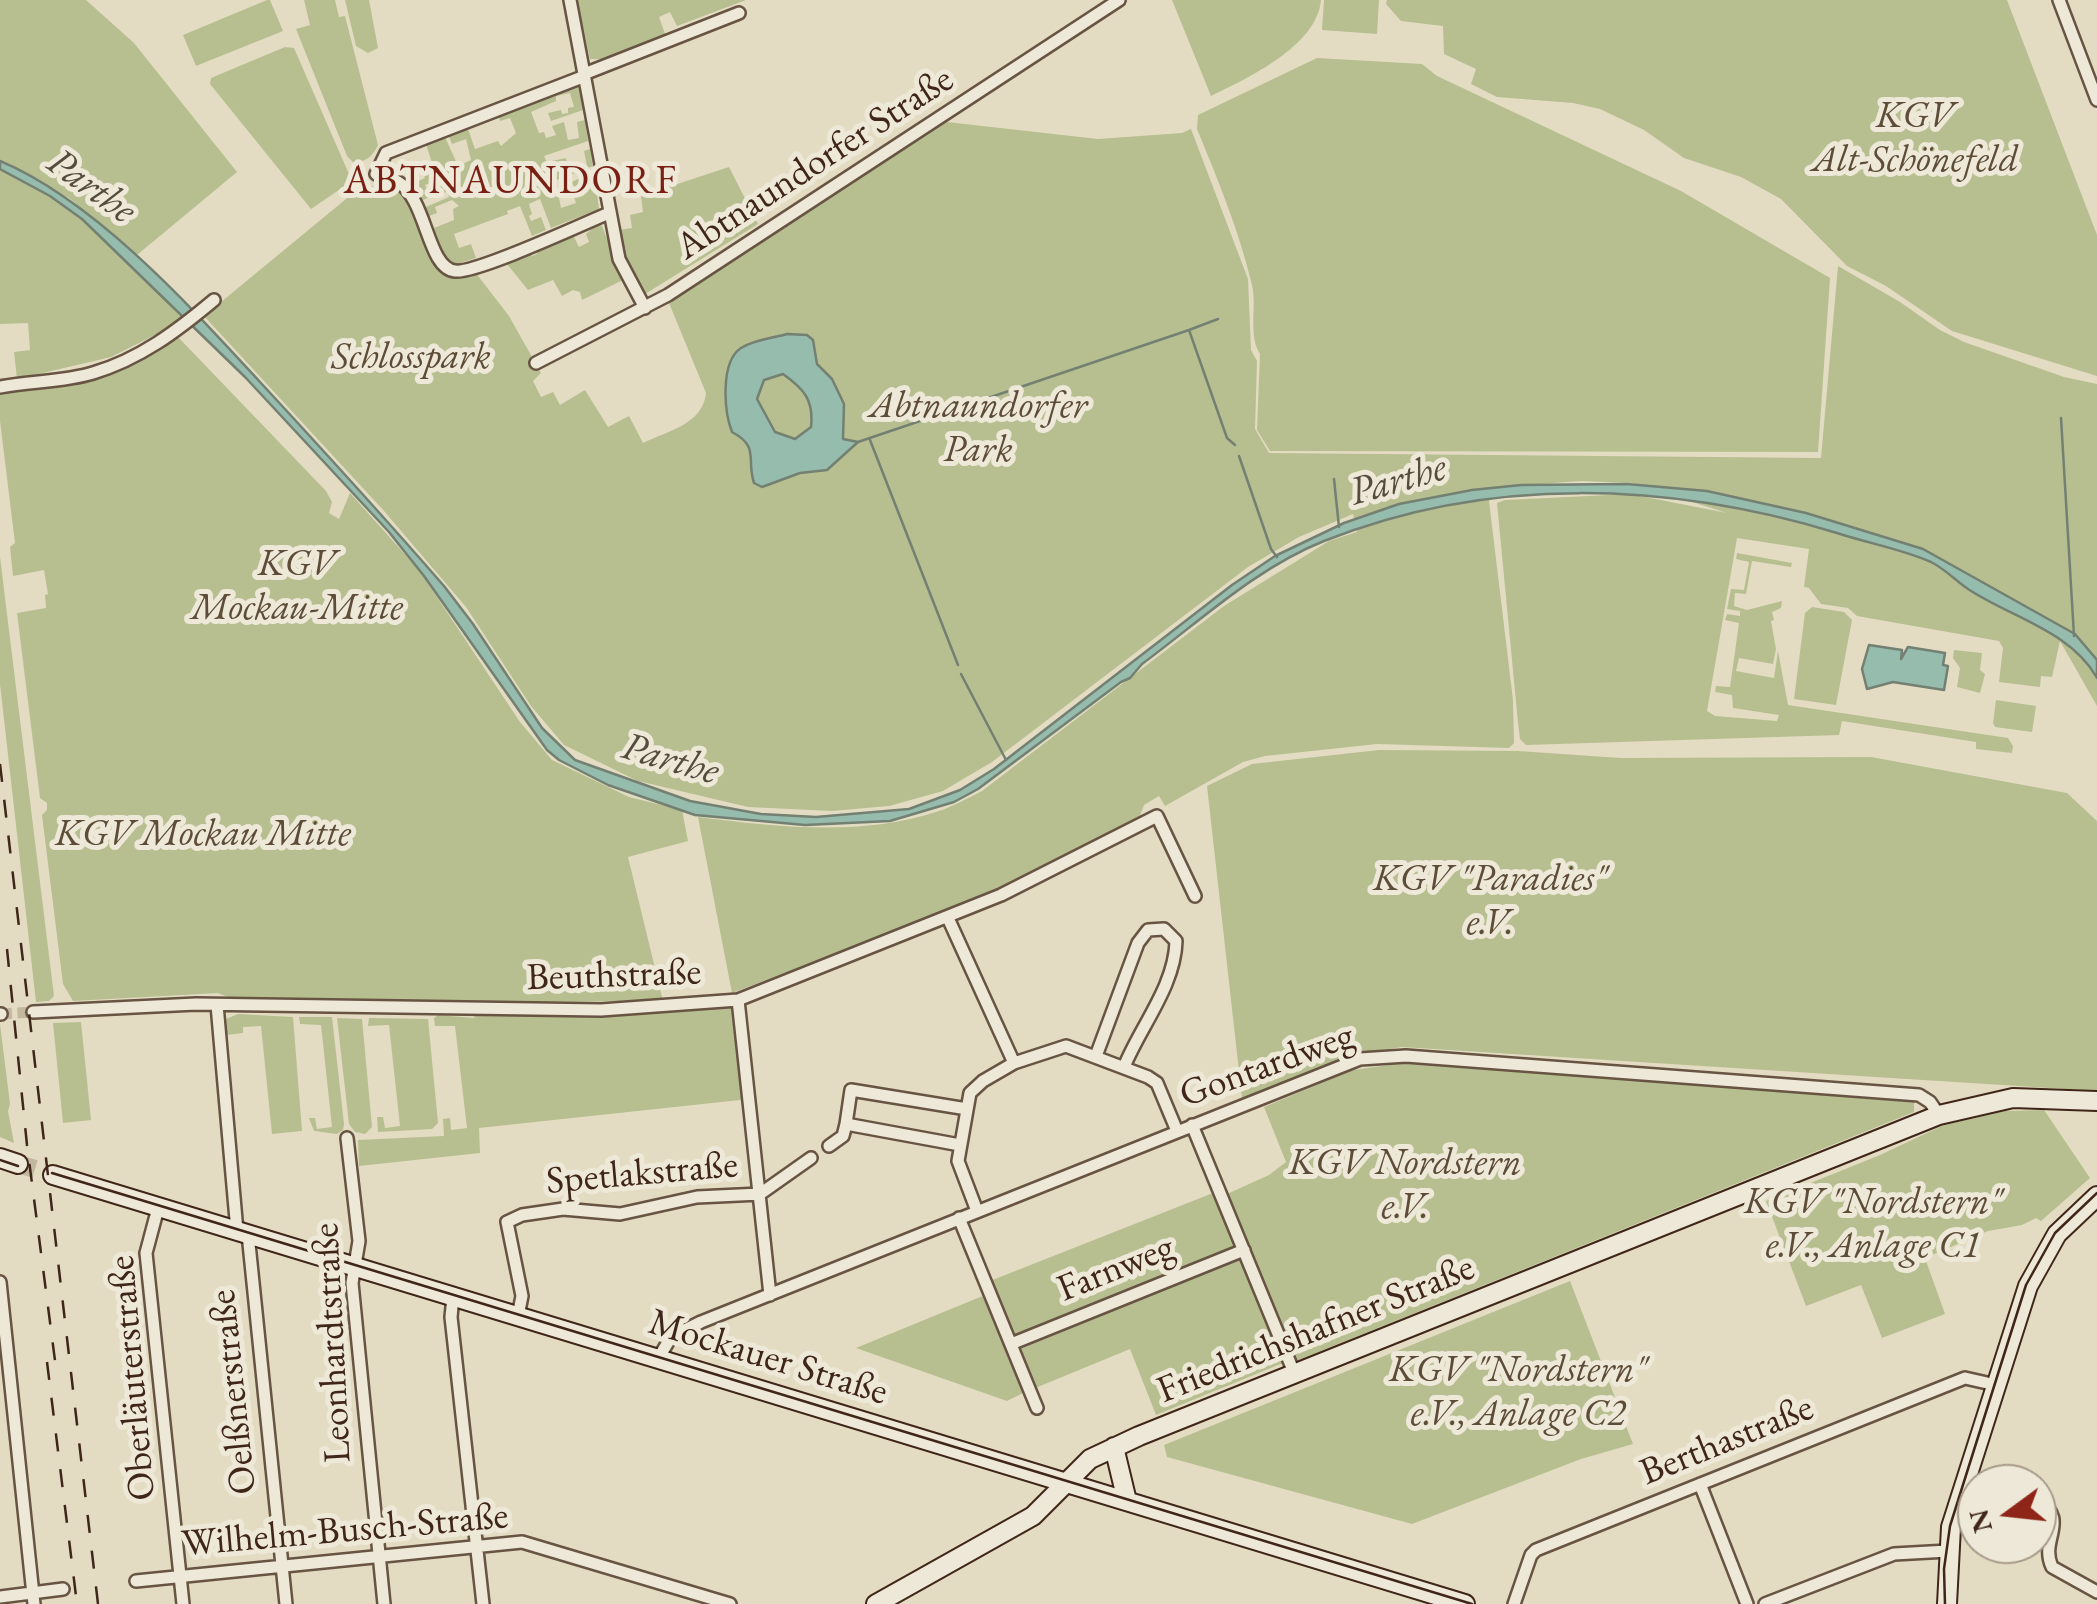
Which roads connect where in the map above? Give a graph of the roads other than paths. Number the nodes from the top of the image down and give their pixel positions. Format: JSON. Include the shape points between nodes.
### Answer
{"nodes":[{"id":1,"x":570,"y":0,"type":"edge"},
{"id":2,"x":1119,"y":0,"type":"edge"},
{"id":3,"x":2060,"y":0,"type":"edge"},
{"id":4,"x":738,"y":13,"type":"dead end"},
{"id":5,"x":584,"y":75,"type":"junction"},
{"id":6,"x":2097,"y":100,"type":"edge"},
{"id":7,"x":609,"y":213,"type":"junction"},
{"id":8,"x":214,"y":300,"type":"dead end"},
{"id":9,"x":645,"y":308,"type":"junction"},
{"id":10,"x":536,"y":363,"type":"dead end"},
{"id":11,"x":0,"y":387,"type":"edge"},
{"id":12,"x":1188,"y":890,"type":"dead end"},
{"id":13,"x":948,"y":918,"type":"junction"},
{"id":14,"x":738,"y":1000,"type":"junction"},
{"id":15,"x":217,"y":1005,"type":"junction"},
{"id":16,"x":33,"y":1012,"type":"tunnel mouth"},
{"id":17,"x":1096,"y":1056,"type":"junction"},
{"id":18,"x":1014,"y":1064,"type":"junction"},
{"id":19,"x":1124,"y":1067,"type":"junction"},
{"id":20,"x":2097,"y":1101,"type":"edge"},
{"id":21,"x":967,"y":1109,"type":"junction"},
{"id":22,"x":1939,"y":1115,"type":"junction"},
{"id":23,"x":846,"y":1124,"type":"junction"},
{"id":24,"x":1192,"y":1124,"type":"junction"},
{"id":25,"x":1177,"y":1131,"type":"junction"},
{"id":26,"x":347,"y":1138,"type":"dead end"},
{"id":27,"x":960,"y":1145,"type":"junction"},
{"id":28,"x":828,"y":1146,"type":"dead end"},
{"id":29,"x":811,"y":1158,"type":"dead end"},
{"id":30,"x":30,"y":1168,"type":"tunnel mouth"},
{"id":31,"x":760,"y":1194,"type":"junction"},
{"id":32,"x":2097,"y":1196,"type":"edge"},
{"id":33,"x":158,"y":1208,"type":"junction"},
{"id":34,"x":976,"y":1211,"type":"junction"},
{"id":35,"x":959,"y":1218,"type":"junction"},
{"id":36,"x":242,"y":1232,"type":"junction"},
{"id":37,"x":1244,"y":1250,"type":"junction"},
{"id":38,"x":354,"y":1266,"type":"junction"},
{"id":39,"x":0,"y":1282,"type":"edge"},
{"id":40,"x":770,"y":1294,"type":"junction"},
{"id":41,"x":454,"y":1297,"type":"junction"},
{"id":42,"x":518,"y":1316,"type":"junction"},
{"id":43,"x":1011,"y":1344,"type":"junction"},
{"id":44,"x":658,"y":1359,"type":"junction"},
{"id":45,"x":1295,"y":1375,"type":"junction"},
{"id":46,"x":1996,"y":1386,"type":"junction"},
{"id":47,"x":1037,"y":1408,"type":"dead end"},
{"id":48,"x":1114,"y":1447,"type":"junction"},
{"id":49,"x":1971,"y":1464,"type":"edge"},
{"id":50,"x":1066,"y":1482,"type":"junction"},
{"id":51,"x":1700,"y":1484,"type":"junction"},
{"id":52,"x":1127,"y":1501,"type":"junction"},
{"id":53,"x":1957,"y":1514,"type":"edge"},
{"id":54,"x":477,"y":1546,"type":"junction"},
{"id":55,"x":1948,"y":1551,"type":"junction"},
{"id":56,"x":379,"y":1556,"type":"junction"},
{"id":57,"x":2051,"y":1564,"type":"edge"},
{"id":58,"x":281,"y":1566,"type":"junction"},
{"id":59,"x":180,"y":1576,"type":"junction"},
{"id":60,"x":136,"y":1581,"type":"dead end"},
{"id":61,"x":63,"y":1589,"type":"dead end"},
{"id":62,"x":2097,"y":1592,"type":"edge"},
{"id":63,"x":0,"y":1596,"type":"edge"},
{"id":64,"x":33,"y":1598,"type":"edge"},
{"id":65,"x":183,"y":1604,"type":"edge"},
{"id":66,"x":286,"y":1604,"type":"edge"},
{"id":67,"x":384,"y":1604,"type":"edge"},
{"id":68,"x":483,"y":1604,"type":"edge"},
{"id":69,"x":730,"y":1604,"type":"edge"},
{"id":70,"x":876,"y":1604,"type":"edge"},
{"id":71,"x":1465,"y":1604,"type":"edge"},
{"id":72,"x":1514,"y":1604,"type":"edge"},
{"id":73,"x":1747,"y":1604,"type":"edge"},
{"id":74,"x":1766,"y":1604,"type":"edge"},
{"id":75,"x":1947,"y":1604,"type":"edge"}],
"edges":[{"from":1,"to":5,"type":"street"},
{"from":2,"to":9,"type":"street","name":"Abtnaundorfer Straße"},
{"from":3,"to":6,"type":"street"},
{"from":4,"to":5,"type":"street"},
{"from":5,"to":7,"type":"street"},
{"from":5,"to":7,"type":"street","via":[[386,153],[376,174],[398,182],[417,202],[438,261],[450,270],[484,264]]},
{"from":7,"to":9,"type":"street","via":[[619,258]]},
{"from":8,"to":11,"type":"street","via":[[145,351],[90,374]]},
{"from":9,"to":10,"type":"street","name":"Abtnaundorfer Straße"},
{"from":12,"to":13,"type":"street","name":"Beuthstraße","via":[[1157,816]]},
{"from":13,"to":14,"type":"street","name":"Beuthstraße"},
{"from":13,"to":18,"type":"street"},
{"from":14,"to":15,"type":"street","name":"Beuthstraße","via":[[602,1010]]},
{"from":14,"to":31,"type":"street"},
{"from":15,"to":16,"type":"street","name":"Beuthstraße"},
{"from":15,"to":36,"type":"street","name":"Oelßnerstraße"},
{"from":17,"to":18,"type":"street","via":[[1066,1046]]},
{"from":17,"to":19,"type":"street"},
{"from":17,"to":19,"type":"street","via":[[1138,942],[1148,930],[1164,930],[1176,941],[1174,956]]},
{"from":18,"to":21,"type":"street","via":[[970,1093]]},
{"from":19,"to":25,"type":"street","via":[[1157,1083]]},
{"from":20,"to":22,"type":"main road","name":"Friedrichshafner Straße","via":[[2013,1098]]},
{"from":21,"to":23,"type":"street","via":[[851,1090]]},
{"from":21,"to":27,"type":"street"},
{"from":22,"to":24,"type":"street","name":"Gontardweg","via":[[1919,1095],[1406,1056],[1360,1059]]},
{"from":22,"to":45,"type":"main road","name":"Friedrichshafner Straße"},
{"from":23,"to":27,"type":"street"},
{"from":23,"to":28,"type":"street","via":[[844,1136]]},
{"from":24,"to":25,"type":"street","name":"Gontardweg"},
{"from":24,"to":37,"type":"street"},
{"from":25,"to":34,"type":"street","name":"Gontardweg"},
{"from":26,"to":38,"type":"street","name":"Leonhardtstraße","via":[[359,1241]]},
{"from":27,"to":34,"type":"street","via":[[958,1161]]},
{"from":29,"to":31,"type":"street"},
{"from":30,"to":33,"type":"main road","name":"Mockauer Straße"},
{"from":31,"to":40,"type":"street"},
{"from":31,"to":42,"type":"street","name":"Spetlakstraße","via":[[697,1197],[620,1214],[562,1209],[507,1222],[522,1296]]},
{"from":32,"to":46,"type":"main road","via":[[2057,1234],[2037,1266]]},
{"from":33,"to":36,"type":"main road","name":"Mockauer Straße"},
{"from":33,"to":59,"type":"street","name":"Oberläuterstraße","via":[[146,1253]]},
{"from":34,"to":35,"type":"street","name":"Gontardweg"},
{"from":35,"to":40,"type":"street","name":"Gontardweg"},
{"from":35,"to":43,"type":"street"},
{"from":36,"to":38,"type":"main road","name":"Mockauer Straße"},
{"from":36,"to":58,"type":"street","name":"Oelßnerstraße"},
{"from":37,"to":43,"type":"street","name":"Farnweg"},
{"from":37,"to":45,"type":"street"},
{"from":38,"to":41,"type":"main road","name":"Mockauer Straße"},
{"from":38,"to":56,"type":"street","name":"Leonhardtstraße"},
{"from":39,"to":64,"type":"street"},
{"from":40,"to":44,"type":"street","name":"Gontardweg","via":[[678,1332]]},
{"from":41,"to":42,"type":"main road","name":"Mockauer Straße"},
{"from":41,"to":54,"type":"street"},
{"from":42,"to":44,"type":"main road","name":"Mockauer Straße"},
{"from":43,"to":47,"type":"street"},
{"from":44,"to":50,"type":"main road","name":"Mockauer Straße"},
{"from":45,"to":48,"type":"main road","name":"Friedrichshafner Straße"},
{"from":46,"to":49,"type":"main road"},
{"from":46,"to":51,"type":"street","name":"Berthastraße","via":[[1965,1378]]},
{"from":48,"to":50,"type":"main road","name":"Friedrichshafner Straße"},
{"from":48,"to":52,"type":"main road"},
{"from":50,"to":52,"type":"main road","name":"Mockauer Straße"},
{"from":50,"to":70,"type":"main road","name":"Friedrichshafner Straße","via":[[1033,1516]]},
{"from":51,"to":72,"type":"street","name":"Berthastraße","via":[[1536,1550]]},
{"from":51,"to":73,"type":"street"},
{"from":52,"to":71,"type":"main road","name":"Mockauer Straße"},
{"from":53,"to":55,"type":"main road"},
{"from":54,"to":56,"type":"street","name":"Wilhelm-Busch-Straße"},
{"from":54,"to":68,"type":"street"},
{"from":54,"to":69,"type":"street","name":"Wilhelm-Busch-Straße","via":[[522,1542]]},
{"from":55,"to":74,"type":"street","via":[[1894,1554]]},
{"from":55,"to":75,"type":"main road"},
{"from":56,"to":58,"type":"street","name":"Wilhelm-Busch-Straße"},
{"from":56,"to":67,"type":"street","name":"Leonhardtstraße"},
{"from":57,"to":62,"type":"street"},
{"from":58,"to":59,"type":"street","name":"Wilhelm-Busch-Straße"},
{"from":58,"to":66,"type":"street","name":"Oelßnerstraße"},
{"from":59,"to":60,"type":"street","name":"Wilhelm-Busch-Straße"},
{"from":59,"to":65,"type":"street","name":"Oberläuterstraße"},
{"from":61,"to":64,"type":"street"},
{"from":63,"to":64,"type":"street"}]}
